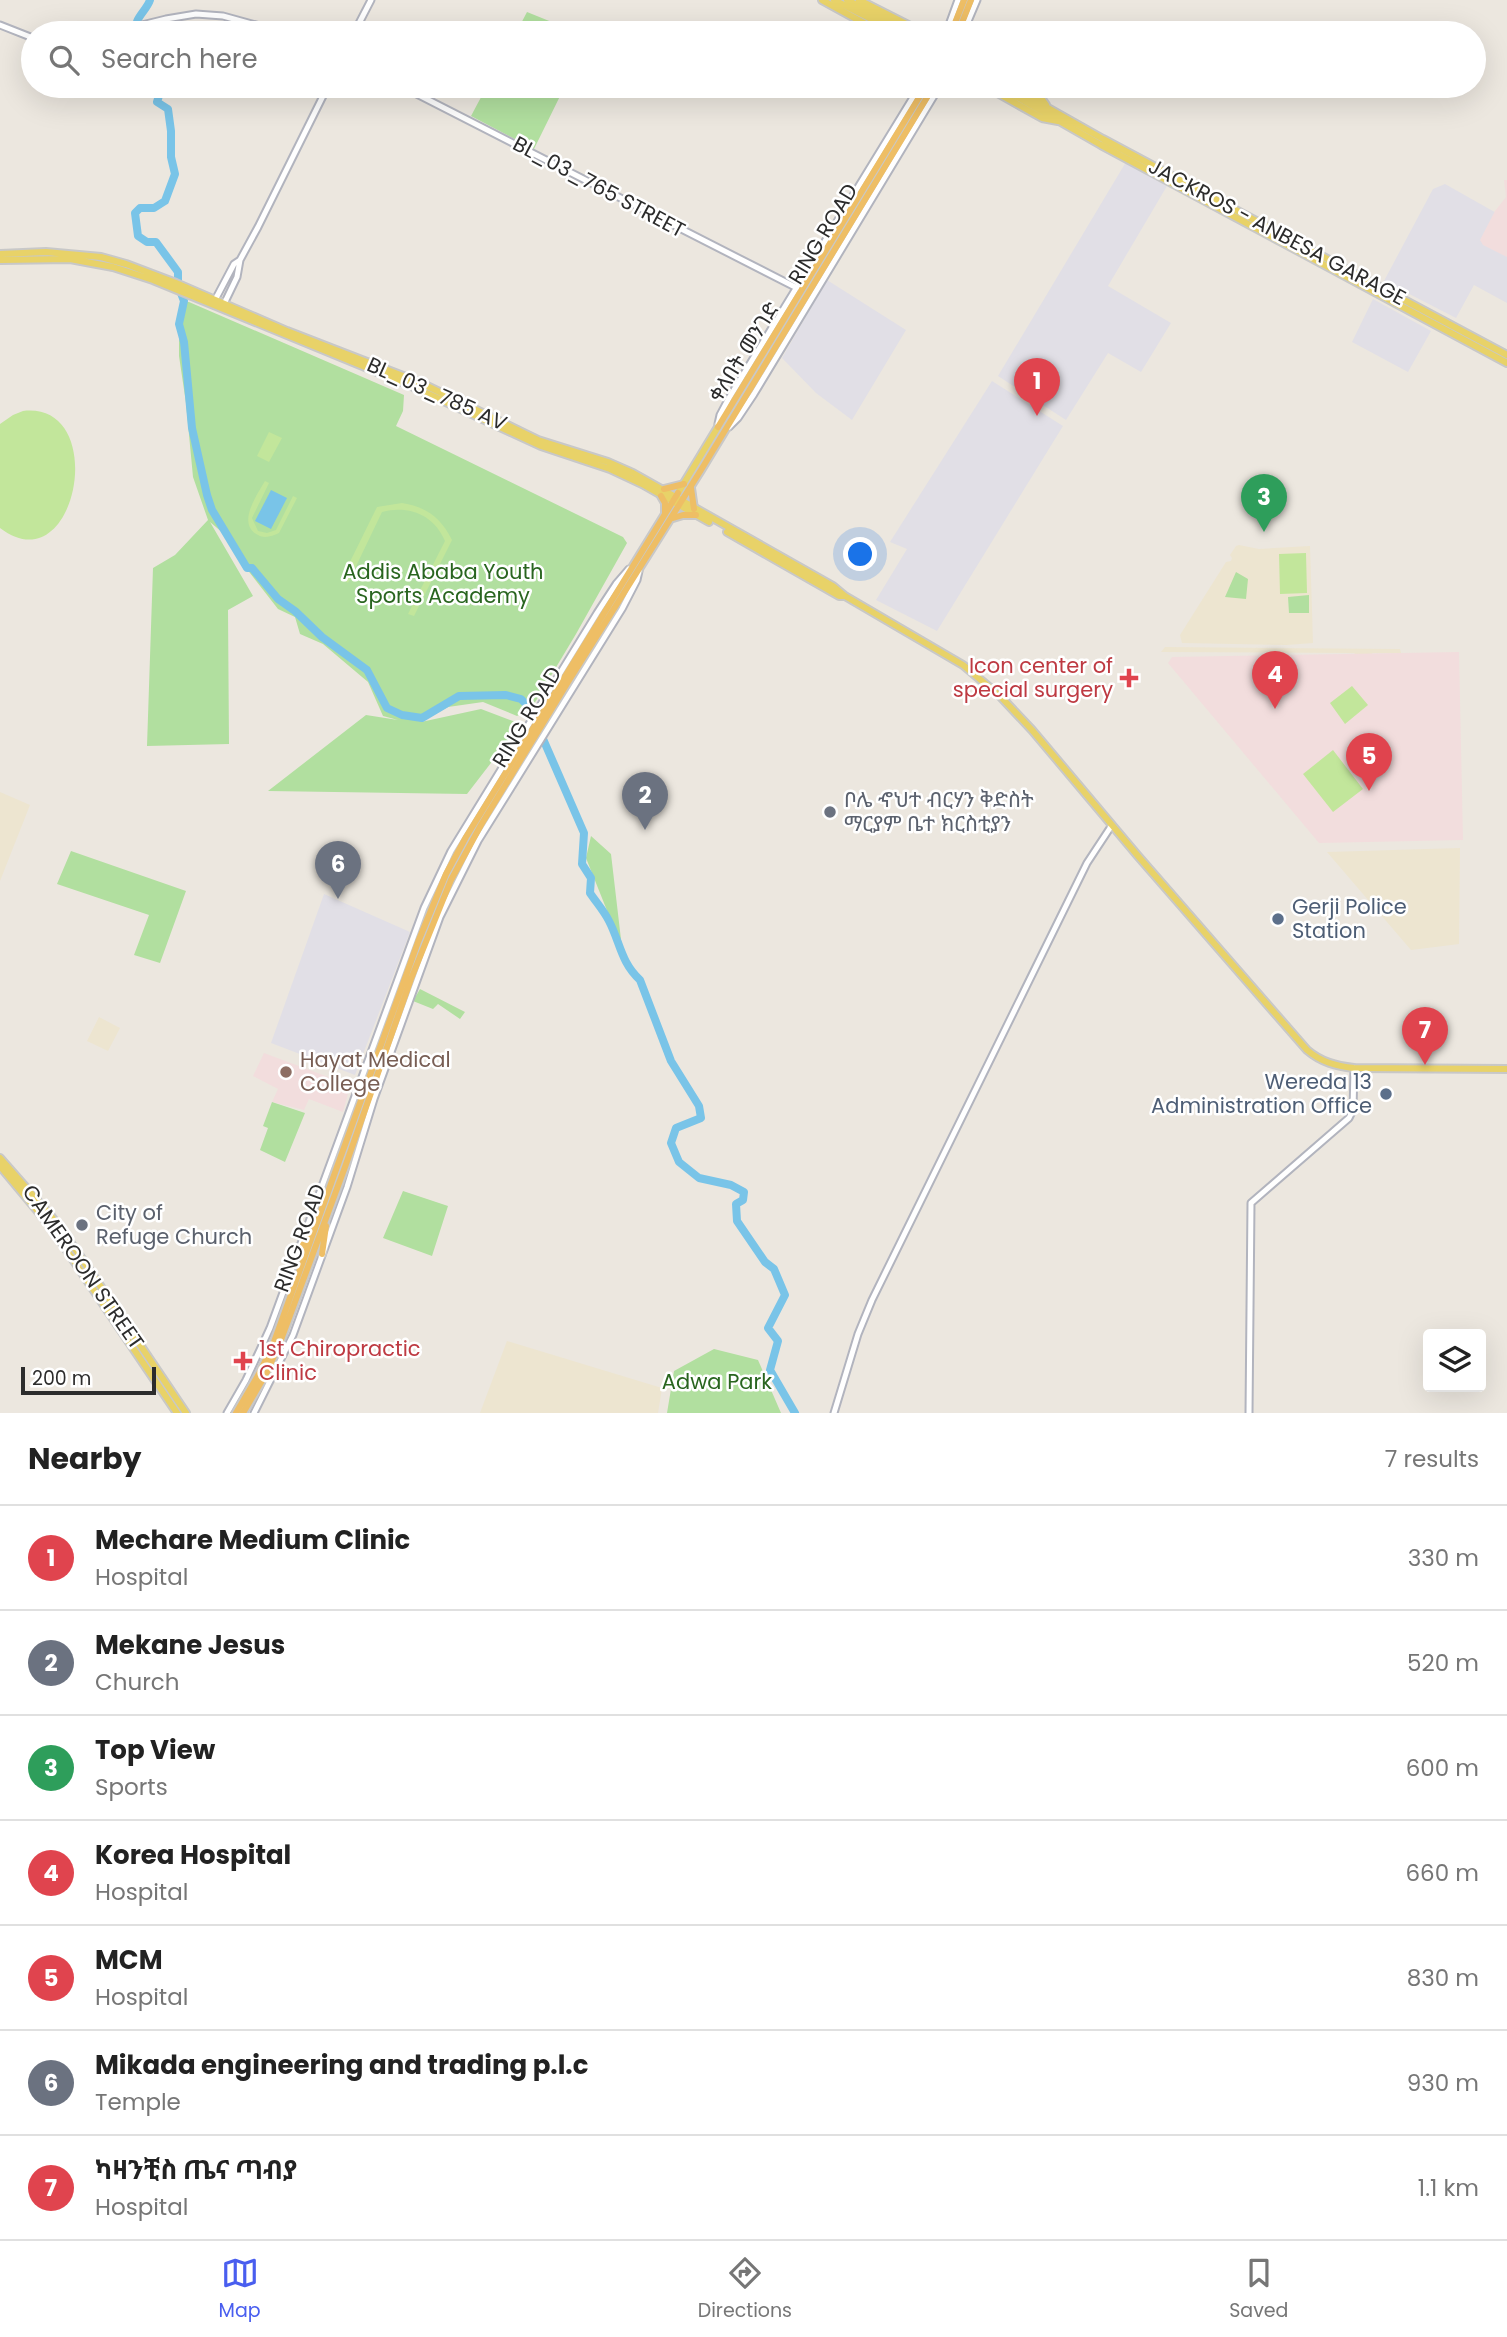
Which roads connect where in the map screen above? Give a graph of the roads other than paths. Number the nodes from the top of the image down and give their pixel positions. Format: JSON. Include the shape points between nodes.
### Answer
{"nodes":[{"id":1,"x":371,"y":0,"type":"edge"},
{"id":2,"x":822,"y":0,"type":"edge"},
{"id":3,"x":834,"y":0,"type":"edge"},
{"id":4,"x":847,"y":0,"type":"edge"},
{"id":5,"x":859,"y":0,"type":"edge"},
{"id":6,"x":958,"y":0,"type":"edge"},
{"id":7,"x":964,"y":0,"type":"edge"},
{"id":8,"x":971,"y":0,"type":"edge"},
{"id":9,"x":977,"y":0,"type":"edge"},
{"id":10,"x":159,"y":21,"type":"edge"},
{"id":11,"x":240,"y":21,"type":"edge"},
{"id":12,"x":360,"y":21,"type":"edge"},
{"id":13,"x":861,"y":21,"type":"edge"},
{"id":14,"x":876,"y":21,"type":"edge"},
{"id":15,"x":888,"y":21,"type":"edge"},
{"id":16,"x":900,"y":21,"type":"edge"},
{"id":17,"x":950,"y":21,"type":"edge"},
{"id":18,"x":952,"y":21,"type":"edge"},
{"id":19,"x":963,"y":21,"type":"edge"},
{"id":20,"x":968,"y":21,"type":"edge"},
{"id":21,"x":0,"y":24,"type":"edge"},
{"id":22,"x":21,"y":33,"type":"edge"},
{"id":23,"x":322,"y":98,"type":"edge"},
{"id":24,"x":425,"y":98,"type":"edge"},
{"id":25,"x":913,"y":98,"type":"edge"},
{"id":26,"x":919,"y":98,"type":"edge"},
{"id":27,"x":927,"y":98,"type":"edge"},
{"id":28,"x":933,"y":98,"type":"edge"},
{"id":29,"x":1006,"y":98,"type":"edge"},
{"id":30,"x":1022,"y":98,"type":"edge"},
{"id":31,"x":1031,"y":98,"type":"edge"},
{"id":32,"x":1041,"y":98,"type":"edge"},
{"id":33,"x":1048,"y":111,"type":"junction"},
{"id":34,"x":1060,"y":121,"type":"junction"},
{"id":35,"x":1207,"y":198,"type":"junction"},
{"id":36,"x":0,"y":257,"type":"edge"},
{"id":37,"x":240,"y":260,"type":"junction"},
{"id":38,"x":797,"y":288,"type":"junction"},
{"id":39,"x":195,"y":295,"type":"junction"},
{"id":40,"x":215,"y":300,"type":"junction"},
{"id":41,"x":224,"y":304,"type":"junction"},
{"id":42,"x":1507,"y":355,"type":"edge"},
{"id":43,"x":1507,"y":362,"type":"edge"},
{"id":44,"x":718,"y":427,"type":"junction"},
{"id":45,"x":726,"y":428,"type":"junction"},
{"id":46,"x":687,"y":486,"type":"junction"},
{"id":47,"x":663,"y":492,"type":"junction"},
{"id":48,"x":678,"y":500,"type":"junction"},
{"id":49,"x":695,"y":512,"type":"junction"},
{"id":50,"x":668,"y":517,"type":"junction"},
{"id":51,"x":637,"y":567,"type":"junction"},
{"id":52,"x":537,"y":723,"type":"junction"},
{"id":53,"x":540,"y":736,"type":"junction"},
{"id":54,"x":1112,"y":825,"type":"junction"},
{"id":55,"x":1354,"y":1069,"type":"junction"},
{"id":56,"x":1507,"y":1069,"type":"edge"},
{"id":57,"x":0,"y":1158,"type":"edge"},
{"id":58,"x":0,"y":1166,"type":"edge"},
{"id":59,"x":328,"y":1214,"type":"junction"},
{"id":60,"x":319,"y":1219,"type":"junction"},
{"id":61,"x":299,"y":1251,"type":"junction"},
{"id":62,"x":322,"y":1254,"type":"junction"},
{"id":63,"x":75,"y":1255,"type":"junction"},
{"id":64,"x":308,"y":1259,"type":"junction"},
{"id":65,"x":167,"y":1393,"type":"junction"},
{"id":66,"x":177,"y":1413,"type":"edge"},
{"id":67,"x":186,"y":1413,"type":"edge"},
{"id":68,"x":227,"y":1413,"type":"edge"},
{"id":69,"x":236,"y":1413,"type":"edge"},
{"id":70,"x":243,"y":1413,"type":"edge"},
{"id":71,"x":254,"y":1413,"type":"edge"},
{"id":72,"x":834,"y":1413,"type":"edge"},
{"id":73,"x":1249,"y":1413,"type":"edge"}],
"edges":[{"from":1,"to":12,"type":"street"},
{"from":2,"to":13,"type":"main road"},
{"from":3,"to":14,"type":"main road"},
{"from":4,"to":15,"type":"main road"},
{"from":5,"to":16,"type":"main road"},
{"from":6,"to":17,"type":"street"},
{"from":7,"to":18,"type":"highway"},
{"from":8,"to":19,"type":"highway"},
{"from":9,"to":20,"type":"street"},
{"from":10,"to":11,"type":"street","via":[[203,15]]},
{"from":21,"to":22,"type":"street"},
{"from":23,"to":37,"type":"street"},
{"from":24,"to":38,"type":"street","name":"BL_03_765 STREET"},
{"from":25,"to":38,"type":"street"},
{"from":26,"to":44,"type":"highway","name":"ቀለበት መንገድ"},
{"from":27,"to":45,"type":"highway","name":"RING ROAD"},
{"from":28,"to":45,"type":"street","via":[[754,394]]},
{"from":29,"to":34,"type":"main road","via":[[1042,118]]},
{"from":30,"to":33,"type":"main road"},
{"from":31,"to":33,"type":"main road"},
{"from":32,"to":33,"type":"main road"},
{"from":33,"to":34,"type":"main road"},
{"from":33,"to":35,"type":"main road","name":"JACKROS - ANBESA GARAGE"},
{"from":34,"to":35,"type":"main road"},
{"from":35,"to":42,"type":"main road","name":"JACKROS - ANBESA GARAGE"},
{"from":35,"to":43,"type":"main road"},
{"from":36,"to":39,"type":"main road","via":[[99,263]]},
{"from":37,"to":40,"type":"street"},
{"from":37,"to":41,"type":"street"},
{"from":38,"to":44,"type":"street","via":[[729,398]]},
{"from":39,"to":40,"type":"main road","name":"BL_03_785 AV"},
{"from":39,"to":47,"type":"main road","name":"BL_03_785 AV","via":[[536,444]]},
{"from":40,"to":41,"type":"main road","name":"BL_03_785 AV"},
{"from":41,"to":47,"type":"main road","name":"BL_03_785 AV","via":[[421,383],[538,440],[608,462]]},
{"from":44,"to":46,"type":"main road","name":"ቀለበት መንገድ"},
{"from":45,"to":46,"type":"highway","name":"RING ROAD"},
{"from":46,"to":47,"type":"highway"},
{"from":46,"to":48,"type":"main road","name":"ቀለበት መንገድ"},
{"from":46,"to":49,"type":"highway"},
{"from":47,"to":48,"type":"main road","name":"BL_03_785 AV"},
{"from":47,"to":50,"type":"highway"},
{"from":48,"to":49,"type":"main road","name":"BL_03_785 AV"},
{"from":48,"to":50,"type":"highway","name":"RING ROAD"},
{"from":49,"to":50,"type":"highway"},
{"from":49,"to":54,"type":"main road","name":"BL_03_785 AV","via":[[833,586],[963,665],[1032,730]]},
{"from":50,"to":51,"type":"highway","name":"RING ROAD"},
{"from":51,"to":52,"type":"highway","name":"RING ROAD"},
{"from":51,"to":52,"type":"highway","name":"RING ROAD"},
{"from":51,"to":53,"type":"street","name":"RING ROAD","via":[[637,580],[622,608]]},
{"from":52,"to":53,"type":"highway","name":"RING ROAD"},
{"from":52,"to":60,"type":"highway","name":"RING ROAD","via":[[446,874]]},
{"from":52,"to":61,"type":"street","name":"RING ROAD","via":[[451,851],[424,908]]},
{"from":53,"to":59,"type":"highway","name":"RING ROAD","via":[[445,892]]},
{"from":53,"to":62,"type":"street","name":"RING ROAD","via":[[468,858],[440,916]]},
{"from":54,"to":55,"type":"main road","name":"BL_03_785 AV","via":[[1307,1050],[1326,1062]]},
{"from":54,"to":72,"type":"street","via":[[1087,863],[872,1300]]},
{"from":55,"to":56,"type":"main road","name":"BL_03_785 AV"},
{"from":55,"to":73,"type":"street","via":[[1349,1118],[1251,1203]]},
{"from":57,"to":63,"type":"main road","name":"CAMEROON STREET","via":[[51,1216]]},
{"from":58,"to":63,"type":"main road","name":"CAMEROON STREET"},
{"from":59,"to":62,"type":"highway"},
{"from":59,"to":64,"type":"highway","name":"RING ROAD"},
{"from":60,"to":61,"type":"highway"},
{"from":60,"to":64,"type":"highway","name":"RING ROAD"},
{"from":61,"to":68,"type":"street","name":"RING ROAD","via":[[263,1346]]},
{"from":62,"to":71,"type":"street","name":"RING ROAD","via":[[287,1350]]},
{"from":63,"to":65,"type":"main road","name":"CAMEROON STREET"},
{"from":64,"to":69,"type":"highway","name":"RING ROAD","via":[[267,1357]]},
{"from":64,"to":70,"type":"highway","name":"RING ROAD","via":[[277,1352]]},
{"from":65,"to":66,"type":"main road","name":"CAMEROON STREET"},
{"from":65,"to":67,"type":"main road","name":"CAMEROON STREET"}]}
